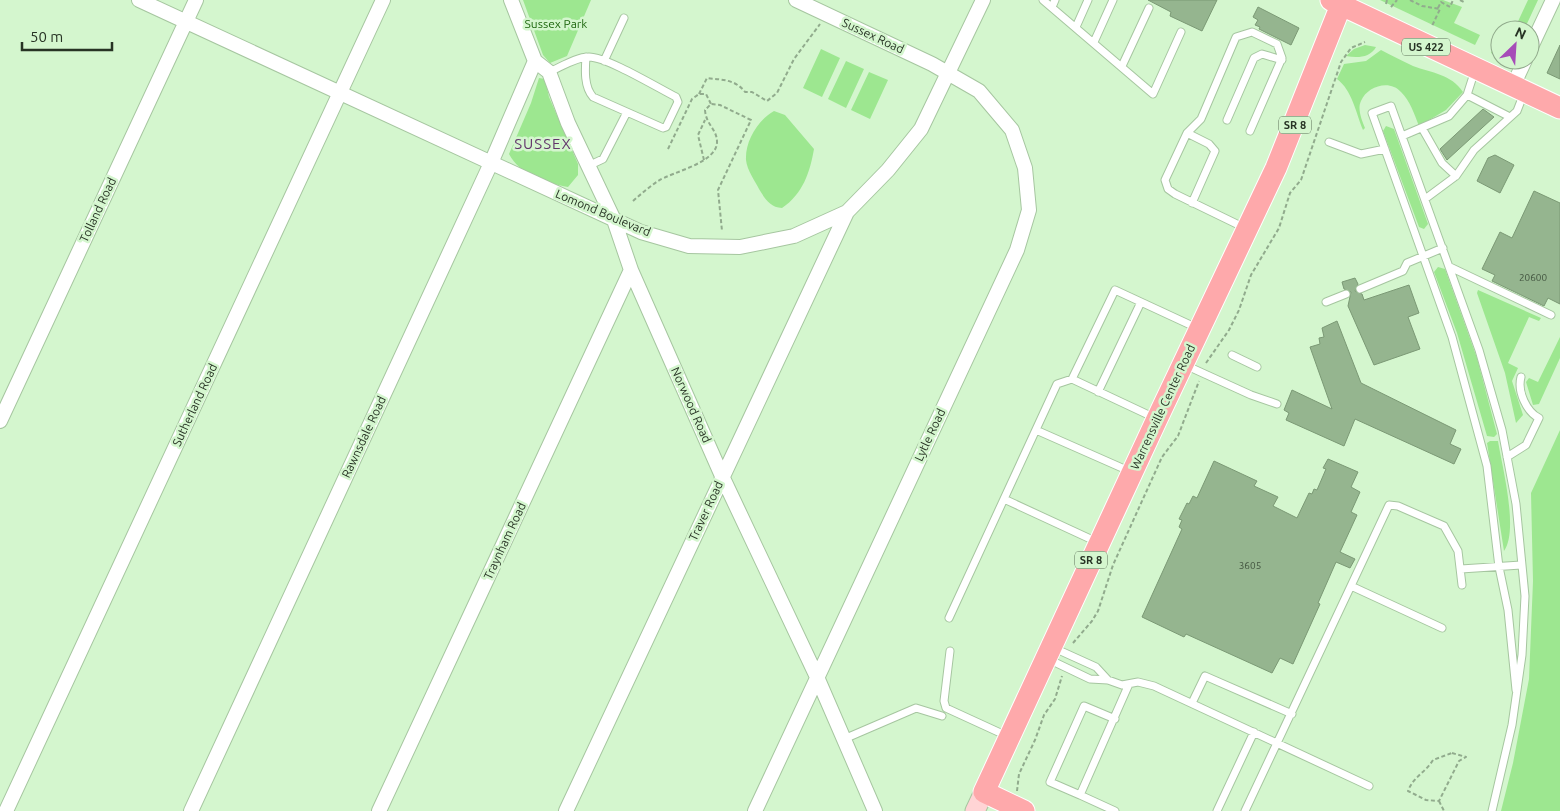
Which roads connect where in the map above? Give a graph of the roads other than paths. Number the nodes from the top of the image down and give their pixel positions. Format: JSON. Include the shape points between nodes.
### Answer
{"nodes":[{"id":1,"x":139,"y":0,"type":"edge"},
{"id":2,"x":196,"y":0,"type":"edge"},
{"id":3,"x":383,"y":0,"type":"edge"},
{"id":4,"x":511,"y":0,"type":"edge"},
{"id":5,"x":796,"y":0,"type":"edge"},
{"id":6,"x":982,"y":0,"type":"edge"},
{"id":7,"x":1043,"y":0,"type":"edge"},
{"id":8,"x":1088,"y":0,"type":"edge"},
{"id":9,"x":1113,"y":0,"type":"edge"},
{"id":10,"x":1553,"y":0,"type":"edge"},
{"id":11,"x":1338,"y":2,"type":"edge"},
{"id":12,"x":1053,"y":4,"type":"edge"},
{"id":13,"x":1149,"y":8,"type":"dead end"},
{"id":14,"x":624,"y":18,"type":"dead end"},
{"id":15,"x":185,"y":22,"type":"junction"},
{"id":16,"x":1076,"y":27,"type":"junction"},
{"id":17,"x":1540,"y":28,"type":"edge"},
{"id":18,"x":1181,"y":32,"type":"dead end"},
{"id":19,"x":1094,"y":42,"type":"junction"},
{"id":20,"x":586,"y":57,"type":"junction"},
{"id":21,"x":1282,"y":60,"type":"junction"},
{"id":22,"x":535,"y":61,"type":"junction"},
{"id":23,"x":604,"y":61,"type":"junction"},
{"id":24,"x":1122,"y":66,"type":"junction"},
{"id":25,"x":1476,"y":69,"type":"junction"},
{"id":26,"x":1523,"y":70,"type":"edge"},
{"id":27,"x":549,"y":72,"type":"junction"},
{"id":28,"x":949,"y":72,"type":"junction"},
{"id":29,"x":1519,"y":89,"type":"junction"},
{"id":30,"x":340,"y":93,"type":"junction"},
{"id":31,"x":1466,"y":95,"type":"junction"},
{"id":32,"x":1560,"y":108,"type":"edge"},
{"id":33,"x":627,"y":112,"type":"junction"},
{"id":34,"x":1510,"y":117,"type":"junction"},
{"id":35,"x":1227,"y":120,"type":"dead end"},
{"id":36,"x":1422,"y":128,"type":"junction"},
{"id":37,"x":1250,"y":131,"type":"dead end"},
{"id":38,"x":1188,"y":133,"type":"junction"},
{"id":39,"x":1402,"y":136,"type":"junction"},
{"id":40,"x":1329,"y":142,"type":"dead end"},
{"id":41,"x":1384,"y":149,"type":"junction"},
{"id":42,"x":491,"y":163,"type":"junction"},
{"id":43,"x":588,"y":166,"type":"junction"},
{"id":44,"x":1456,"y":176,"type":"junction"},
{"id":45,"x":1425,"y":199,"type":"junction"},
{"id":46,"x":1192,"y":202,"type":"junction"},
{"id":47,"x":847,"y":212,"type":"junction"},
{"id":48,"x":614,"y":220,"type":"junction"},
{"id":49,"x":1247,"y":230,"type":"junction"},
{"id":50,"x":1443,"y":248,"type":"junction"},
{"id":51,"x":1424,"y":256,"type":"junction"},
{"id":52,"x":1450,"y":267,"type":"junction"},
{"id":53,"x":631,"y":270,"type":"junction"},
{"id":54,"x":1360,"y":290,"type":"dead end"},
{"id":55,"x":1346,"y":294,"type":"dead end"},
{"id":56,"x":1141,"y":302,"type":"junction"},
{"id":57,"x":1326,"y":302,"type":"dead end"},
{"id":58,"x":1551,"y":315,"type":"dead end"},
{"id":59,"x":1200,"y":329,"type":"junction"},
{"id":60,"x":1232,"y":355,"type":"dead end"},
{"id":61,"x":1183,"y":363,"type":"junction"},
{"id":62,"x":1257,"y":367,"type":"dead end"},
{"id":63,"x":1521,"y":378,"type":"dead end"},
{"id":64,"x":1072,"y":379,"type":"junction"},
{"id":65,"x":1098,"y":392,"type":"junction"},
{"id":66,"x":1277,"y":404,"type":"dead end"},
{"id":67,"x":1157,"y":419,"type":"junction"},
{"id":68,"x":0,"y":421,"type":"edge"},
{"id":69,"x":1036,"y":430,"type":"junction"},
{"id":70,"x":1507,"y":458,"type":"junction"},
{"id":71,"x":1132,"y":472,"type":"junction"},
{"id":72,"x":722,"y":476,"type":"junction"},
{"id":73,"x":1004,"y":499,"type":"junction"},
{"id":74,"x":1099,"y":543,"type":"junction"},
{"id":75,"x":1521,"y":565,"type":"junction"},
{"id":76,"x":1499,"y":567,"type":"junction"},
{"id":77,"x":1461,"y":569,"type":"junction"},
{"id":78,"x":1351,"y":586,"type":"junction"},
{"id":79,"x":1462,"y":586,"type":"dead end"},
{"id":80,"x":949,"y":618,"type":"dead end"},
{"id":81,"x":1442,"y":628,"type":"dead end"},
{"id":82,"x":950,"y":651,"type":"dead end"},
{"id":83,"x":1048,"y":652,"type":"junction"},
{"id":84,"x":817,"y":677,"type":"junction"},
{"id":85,"x":1108,"y":680,"type":"junction"},
{"id":86,"x":1129,"y":684,"type":"junction"},
{"id":87,"x":1516,"y":690,"type":"junction"},
{"id":88,"x":1192,"y":703,"type":"junction"},
{"id":89,"x":1292,"y":714,"type":"junction"},
{"id":90,"x":942,"y":716,"type":"dead end"},
{"id":91,"x":1115,"y":719,"type":"junction"},
{"id":92,"x":1254,"y":732,"type":"junction"},
{"id":93,"x":1009,"y":738,"type":"junction"},
{"id":94,"x":844,"y":739,"type":"junction"},
{"id":95,"x":1278,"y":743,"type":"junction"},
{"id":96,"x":1369,"y":786,"type":"dead end"},
{"id":97,"x":1080,"y":795,"type":"junction"},
{"id":98,"x":980,"y":802,"type":"edge"},
{"id":99,"x":1021,"y":802,"type":"edge"},
{"id":100,"x":6,"y":811,"type":"edge"},
{"id":101,"x":191,"y":811,"type":"edge"},
{"id":102,"x":379,"y":811,"type":"edge"},
{"id":103,"x":566,"y":811,"type":"edge"},
{"id":104,"x":755,"y":811,"type":"edge"},
{"id":105,"x":875,"y":811,"type":"edge"},
{"id":106,"x":1116,"y":811,"type":"edge"},
{"id":107,"x":1216,"y":811,"type":"edge"},
{"id":108,"x":1245,"y":811,"type":"edge"},
{"id":109,"x":1492,"y":811,"type":"edge"}],
"edges":[{"from":1,"to":15,"type":"street","name":"Lomond Boulevard"},
{"from":2,"to":15,"type":"street","name":"Tolland Road"},
{"from":3,"to":30,"type":"street","name":"Sutherland Road"},
{"from":4,"to":22,"type":"street"},
{"from":5,"to":28,"type":"street","name":"Sussex Road"},
{"from":6,"to":28,"type":"street","name":"Lomond Boulevard"},
{"from":7,"to":12,"type":"lane"},
{"from":8,"to":16,"type":"lane"},
{"from":9,"to":19,"type":"lane"},
{"from":10,"to":17,"type":"street"},
{"from":11,"to":25,"type":"main road","number":"US 422"},
{"from":11,"to":49,"type":"main road","name":"Warrensville Center Road","number":"SR 8","via":[[1293,130]]},
{"from":12,"to":16,"type":"lane"},
{"from":13,"to":24,"type":"lane"},
{"from":14,"to":23,"type":"lane"},
{"from":15,"to":30,"type":"street","name":"Lomond Boulevard"},
{"from":15,"to":68,"type":"street","name":"Tolland Road"},
{"from":16,"to":19,"type":"lane"},
{"from":18,"to":24,"type":"lane","via":[[1153,94]]},
{"from":19,"to":24,"type":"lane"},
{"from":20,"to":23,"type":"lane"},
{"from":20,"to":27,"type":"lane"},
{"from":20,"to":33,"type":"lane","via":[[589,93]]},
{"from":21,"to":35,"type":"lane","via":[[1262,54],[1254,58]]},
{"from":21,"to":37,"type":"lane"},
{"from":21,"to":38,"type":"lane","via":[[1277,44],[1252,32],[1236,37],[1201,119]]},
{"from":22,"to":27,"type":"street"},
{"from":22,"to":42,"type":"street","name":"Rawnsdale Road"},
{"from":23,"to":33,"type":"lane","via":[[678,99],[665,128]]},
{"from":25,"to":29,"type":"main road","number":"US 422"},
{"from":25,"to":31,"type":"lane"},
{"from":26,"to":29,"type":"street"},
{"from":27,"to":43,"type":"street","name":"Norwood Road"},
{"from":28,"to":47,"type":"street","name":"Lomond Boulevard","via":[[921,129],[888,170]]},
{"from":28,"to":84,"type":"street","name":"Lytle Road","via":[[979,90],[1012,130],[1025,168],[1029,210],[1017,250]]},
{"from":29,"to":32,"type":"main road","number":"US 422"},
{"from":29,"to":34,"type":"lane","via":[[1517,111]]},
{"from":30,"to":42,"type":"street","name":"Lomond Boulevard"},
{"from":30,"to":100,"type":"street","name":"Sutherland Road"},
{"from":31,"to":34,"type":"lane"},
{"from":31,"to":36,"type":"lane","via":[[1449,116]]},
{"from":33,"to":43,"type":"lane","via":[[603,159]]},
{"from":34,"to":44,"type":"lane","via":[[1474,150]]},
{"from":36,"to":39,"type":"lane"},
{"from":36,"to":44,"type":"lane","via":[[1442,163]]},
{"from":38,"to":46,"type":"lane","via":[[1209,144],[1215,152]]},
{"from":38,"to":46,"type":"lane","via":[[1165,180],[1168,189]]},
{"from":39,"to":41,"type":"lane","via":[[1391,106],[1372,113]]},
{"from":39,"to":45,"type":"lane"},
{"from":40,"to":41,"type":"lane","via":[[1361,154]]},
{"from":41,"to":51,"type":"lane"},
{"from":42,"to":48,"type":"street","name":"Lomond Boulevard"},
{"from":42,"to":101,"type":"street","name":"Rawnsdale Road"},
{"from":43,"to":48,"type":"street","name":"Norwood Road"},
{"from":44,"to":45,"type":"lane"},
{"from":45,"to":50,"type":"lane"},
{"from":46,"to":49,"type":"lane"},
{"from":47,"to":48,"type":"street","name":"Lomond Boulevard","via":[[794,236],[740,247],[689,246]]},
{"from":47,"to":72,"type":"street","name":"Traver Road"},
{"from":48,"to":53,"type":"street","name":"Norwood Road"},
{"from":49,"to":59,"type":"main road","name":"Warrensville Center Road","number":"SR 8"},
{"from":50,"to":51,"type":"lane"},
{"from":50,"to":52,"type":"lane"},
{"from":51,"to":54,"type":"lane","via":[[1407,263],[1403,271]]},
{"from":51,"to":76,"type":"lane","via":[[1452,337],[1487,466]]},
{"from":52,"to":58,"type":"lane"},
{"from":52,"to":70,"type":"lane","via":[[1480,350]]},
{"from":53,"to":72,"type":"street","name":"Norwood Road"},
{"from":53,"to":102,"type":"street","name":"Traynham Road"},
{"from":55,"to":57,"type":"lane"},
{"from":56,"to":59,"type":"lane"},
{"from":56,"to":64,"type":"lane","via":[[1114,290]]},
{"from":56,"to":65,"type":"lane"},
{"from":59,"to":61,"type":"main road","name":"Warrensville Center Road","number":"SR 8"},
{"from":60,"to":62,"type":"lane"},
{"from":61,"to":66,"type":"lane"},
{"from":61,"to":67,"type":"main road","name":"Warrensville Center Road","number":"SR 8"},
{"from":63,"to":70,"type":"lane","via":[[1526,406],[1540,418],[1526,444]]},
{"from":64,"to":65,"type":"lane"},
{"from":64,"to":69,"type":"lane","via":[[1057,384]]},
{"from":65,"to":67,"type":"lane"},
{"from":67,"to":71,"type":"main road","name":"Warrensville Center Road","number":"SR 8"},
{"from":69,"to":71,"type":"lane"},
{"from":69,"to":73,"type":"lane"},
{"from":70,"to":75,"type":"lane","via":[[1516,504]]},
{"from":71,"to":74,"type":"main road","name":"Warrensville Center Road","number":"SR 8"},
{"from":72,"to":84,"type":"street","name":"Norwood Road"},
{"from":72,"to":103,"type":"street","name":"Traver Road"},
{"from":73,"to":74,"type":"lane"},
{"from":73,"to":80,"type":"lane"},
{"from":74,"to":83,"type":"main road","name":"Warrensville Center Road","number":"SR 8"},
{"from":75,"to":76,"type":"lane"},
{"from":75,"to":87,"type":"lane","via":[[1524,626]]},
{"from":76,"to":77,"type":"lane"},
{"from":76,"to":87,"type":"lane","via":[[1508,610]]},
{"from":77,"to":78,"type":"lane","via":[[1458,551],[1444,526],[1389,505]]},
{"from":77,"to":79,"type":"lane"},
{"from":78,"to":81,"type":"lane"},
{"from":78,"to":89,"type":"lane"},
{"from":82,"to":93,"type":"lane","via":[[946,708]]},
{"from":83,"to":85,"type":"lane","via":[[1090,679]]},
{"from":83,"to":85,"type":"lane","via":[[1096,667]]},
{"from":83,"to":93,"type":"main road","name":"Warrensville Center Road","number":"SR 8"},
{"from":84,"to":94,"type":"street","name":"Norwood Road"},
{"from":84,"to":104,"type":"street","name":"Lytle Road"},
{"from":85,"to":86,"type":"lane"},
{"from":86,"to":88,"type":"lane","via":[[1152,685]]},
{"from":86,"to":91,"type":"lane"},
{"from":87,"to":109,"type":"lane","via":[[1512,726]]},
{"from":88,"to":89,"type":"lane","via":[[1205,676]]},
{"from":88,"to":92,"type":"lane"},
{"from":89,"to":95,"type":"lane"},
{"from":90,"to":94,"type":"lane","via":[[916,708]]},
{"from":91,"to":97,"type":"lane"},
{"from":91,"to":97,"type":"lane","via":[[1084,706],[1050,782]]},
{"from":92,"to":95,"type":"lane"},
{"from":92,"to":107,"type":"lane"},
{"from":93,"to":98,"type":"main road","name":"Warrensville Center Road","number":"SR 8"},
{"from":94,"to":105,"type":"street","name":"Norwood Road"},
{"from":95,"to":96,"type":"lane"},
{"from":95,"to":108,"type":"lane"},
{"from":97,"to":106,"type":"lane"},
{"from":98,"to":99,"type":"main road","number":"SR 8"}]}
